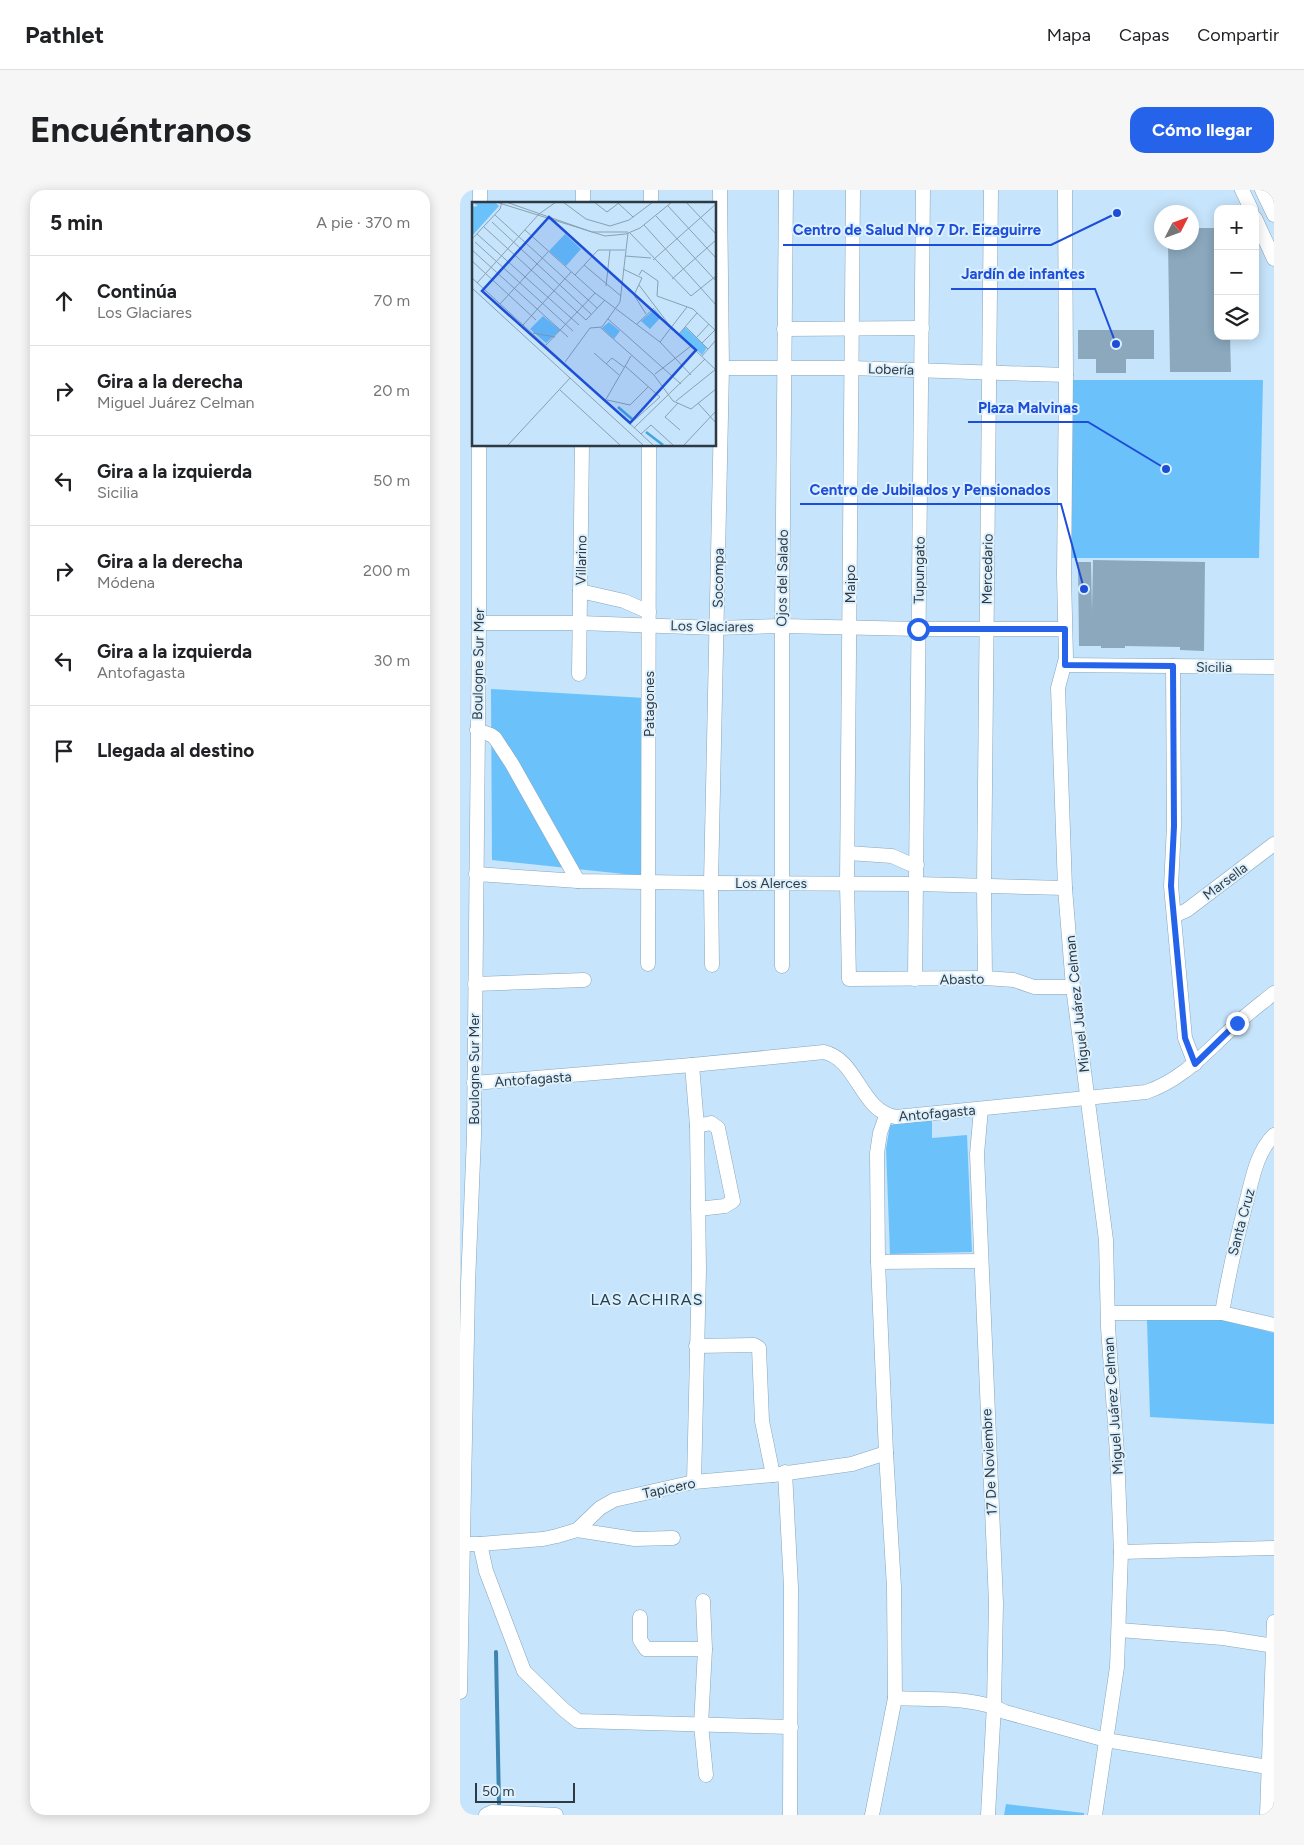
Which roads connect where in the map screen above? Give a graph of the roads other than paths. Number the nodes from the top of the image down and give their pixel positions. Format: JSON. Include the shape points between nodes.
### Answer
{"nodes":[{"id":1,"x":720,"y":190,"type":"edge"},
{"id":2,"x":786,"y":190,"type":"edge"},
{"id":3,"x":853,"y":190,"type":"edge"},
{"id":4,"x":923,"y":190,"type":"edge"},
{"id":5,"x":990,"y":190,"type":"edge"},
{"id":6,"x":1065,"y":190,"type":"edge"},
{"id":7,"x":1242,"y":190,"type":"edge"},
{"id":8,"x":1262,"y":190,"type":"edge"},
{"id":9,"x":1249,"y":205,"type":"edge"},
{"id":10,"x":1274,"y":215,"type":"edge"},
{"id":11,"x":1259,"y":227,"type":"edge"},
{"id":12,"x":1274,"y":259,"type":"edge"},
{"id":13,"x":922,"y":328,"type":"junction"},
{"id":14,"x":784,"y":329,"type":"junction"},
{"id":15,"x":852,"y":329,"type":"junction"},
{"id":16,"x":718,"y":368,"type":"edge"},
{"id":17,"x":784,"y":368,"type":"junction"},
{"id":18,"x":851,"y":368,"type":"junction"},
{"id":19,"x":921,"y":370,"type":"junction"},
{"id":20,"x":990,"y":372,"type":"junction"},
{"id":21,"x":1066,"y":375,"type":"junction"},
{"id":22,"x":478,"y":446,"type":"edge"},
{"id":23,"x":582,"y":446,"type":"edge"},
{"id":24,"x":649,"y":446,"type":"edge"},
{"id":25,"x":580,"y":591,"type":"junction"},
{"id":26,"x":649,"y":619,"type":"junction"},
{"id":27,"x":479,"y":623,"type":"junction"},
{"id":28,"x":580,"y":623,"type":"junction"},
{"id":29,"x":782,"y":626,"type":"junction"},
{"id":30,"x":850,"y":626,"type":"junction"},
{"id":31,"x":717,"y":628,"type":"junction"},
{"id":32,"x":987,"y":628,"type":"junction"},
{"id":33,"x":918,"y":629,"type":"junction"},
{"id":34,"x":1065,"y":629,"type":"junction"},
{"id":35,"x":1065,"y":665,"type":"junction"},
{"id":36,"x":1173,"y":666,"type":"junction"},
{"id":37,"x":1274,"y":667,"type":"edge"},
{"id":38,"x":579,"y":674,"type":"dead end"},
{"id":39,"x":477,"y":730,"type":"junction"},
{"id":40,"x":1274,"y":844,"type":"edge"},
{"id":41,"x":848,"y":853,"type":"junction"},
{"id":42,"x":917,"y":865,"type":"junction"},
{"id":43,"x":476,"y":874,"type":"junction"},
{"id":44,"x":578,"y":881,"type":"junction"},
{"id":45,"x":649,"y":882,"type":"junction"},
{"id":46,"x":711,"y":883,"type":"junction"},
{"id":47,"x":781,"y":883,"type":"junction"},
{"id":48,"x":847,"y":883,"type":"junction"},
{"id":49,"x":917,"y":884,"type":"junction"},
{"id":50,"x":984,"y":886,"type":"junction"},
{"id":51,"x":1065,"y":888,"type":"junction"},
{"id":52,"x":1174,"y":916,"type":"junction"},
{"id":53,"x":648,"y":964,"type":"dead end"},
{"id":54,"x":712,"y":966,"type":"dead end"},
{"id":55,"x":782,"y":966,"type":"dead end"},
{"id":56,"x":985,"y":978,"type":"junction"},
{"id":57,"x":849,"y":979,"type":"joint"},
{"id":58,"x":915,"y":979,"type":"junction"},
{"id":59,"x":584,"y":980,"type":"dead end"},
{"id":60,"x":475,"y":984,"type":"junction"},
{"id":61,"x":1073,"y":987,"type":"junction"},
{"id":62,"x":1274,"y":993,"type":"edge"},
{"id":63,"x":1195,"y":1064,"type":"junction"},
{"id":64,"x":692,"y":1065,"type":"junction"},
{"id":65,"x":474,"y":1083,"type":"junction"},
{"id":66,"x":1087,"y":1098,"type":"junction"},
{"id":67,"x":981,"y":1109,"type":"junction"},
{"id":68,"x":886,"y":1116,"type":"junction"},
{"id":69,"x":697,"y":1126,"type":"junction"},
{"id":70,"x":1274,"y":1136,"type":"edge"},
{"id":71,"x":698,"y":1209,"type":"junction"},
{"id":72,"x":980,"y":1260,"type":"junction"},
{"id":73,"x":878,"y":1262,"type":"junction"},
{"id":74,"x":1108,"y":1313,"type":"junction"},
{"id":75,"x":1222,"y":1313,"type":"junction"},
{"id":76,"x":1274,"y":1325,"type":"edge"},
{"id":77,"x":696,"y":1346,"type":"junction"},
{"id":78,"x":886,"y":1452,"type":"junction"},
{"id":79,"x":779,"y":1474,"type":"junction"},
{"id":80,"x":694,"y":1482,"type":"junction"},
{"id":81,"x":577,"y":1530,"type":"junction"},
{"id":82,"x":673,"y":1538,"type":"dead end"},
{"id":83,"x":462,"y":1544,"type":"junction"},
{"id":84,"x":480,"y":1544,"type":"junction"},
{"id":85,"x":1274,"y":1548,"type":"edge"},
{"id":86,"x":1121,"y":1552,"type":"junction"},
{"id":87,"x":703,"y":1601,"type":"dead end"},
{"id":88,"x":640,"y":1617,"type":"dead end"},
{"id":89,"x":1274,"y":1623,"type":"edge"},
{"id":90,"x":1119,"y":1630,"type":"junction"},
{"id":91,"x":1274,"y":1646,"type":"edge"},
{"id":92,"x":705,"y":1649,"type":"junction"},
{"id":93,"x":460,"y":1692,"type":"edge"},
{"id":94,"x":895,"y":1698,"type":"junction"},
{"id":95,"x":994,"y":1706,"type":"junction"},
{"id":96,"x":701,"y":1724,"type":"junction"},
{"id":97,"x":791,"y":1727,"type":"junction"},
{"id":98,"x":1106,"y":1740,"type":"junction"},
{"id":99,"x":1268,"y":1767,"type":"junction"},
{"id":100,"x":706,"y":1775,"type":"dead end"},
{"id":101,"x":486,"y":1815,"type":"edge"},
{"id":102,"x":556,"y":1815,"type":"edge"},
{"id":103,"x":790,"y":1815,"type":"edge"},
{"id":104,"x":872,"y":1815,"type":"edge"},
{"id":105,"x":988,"y":1815,"type":"edge"},
{"id":106,"x":1095,"y":1815,"type":"edge"},
{"id":107,"x":1267,"y":1815,"type":"edge"}],
"edges":[{"from":1,"to":16,"type":"street","name":"Socompa"},
{"from":2,"to":14,"type":"street","name":"Ojos del Salado"},
{"from":3,"to":15,"type":"street","name":"Maipo"},
{"from":4,"to":13,"type":"street","name":"Tupungato"},
{"from":5,"to":20,"type":"street","name":"Mercedario"},
{"from":6,"to":21,"type":"street","name":"Miguel Juárez Celman"},
{"from":7,"to":9,"type":"street"},
{"from":8,"to":10,"type":"street"},
{"from":11,"to":12,"type":"street"},
{"from":13,"to":15,"type":"street"},
{"from":13,"to":19,"type":"street","name":"Tupungato"},
{"from":14,"to":15,"type":"street"},
{"from":14,"to":17,"type":"street","name":"Ojos del Salado"},
{"from":15,"to":18,"type":"street","name":"Maipo"},
{"from":16,"to":17,"type":"street","name":"Lobería"},
{"from":16,"to":31,"type":"street","name":"Socompa"},
{"from":17,"to":18,"type":"street","name":"Lobería"},
{"from":17,"to":29,"type":"street","name":"Ojos del Salado"},
{"from":18,"to":19,"type":"street","name":"Lobería"},
{"from":18,"to":30,"type":"street","name":"Maipo"},
{"from":19,"to":20,"type":"street","name":"Lobería"},
{"from":19,"to":33,"type":"street","name":"Tupungato"},
{"from":20,"to":21,"type":"street","name":"Lobería"},
{"from":20,"to":32,"type":"street","name":"Mercedario"},
{"from":21,"to":34,"type":"street","name":"Miguel Juárez Celman"},
{"from":22,"to":27,"type":"street","name":"Boulogne Sur Mer"},
{"from":23,"to":25,"type":"street","name":"Villarino"},
{"from":24,"to":26,"type":"street","name":"Patagones"},
{"from":25,"to":26,"type":"street","via":[[624,601]]},
{"from":25,"to":28,"type":"street","name":"Villarino"},
{"from":26,"to":28,"type":"street","name":"Los Glaciares"},
{"from":26,"to":31,"type":"street","name":"Los Glaciares"},
{"from":26,"to":45,"type":"street","name":"Patagones"},
{"from":27,"to":28,"type":"street","name":"Los Glaciares"},
{"from":27,"to":39,"type":"street","name":"Boulogne Sur Mer"},
{"from":28,"to":38,"type":"street","name":"Villarino"},
{"from":29,"to":30,"type":"street","name":"Los Glaciares"},
{"from":29,"to":31,"type":"street","name":"Los Glaciares"},
{"from":29,"to":47,"type":"street","name":"Ojos del Salado"},
{"from":30,"to":33,"type":"street","name":"Los Glaciares"},
{"from":30,"to":41,"type":"street","name":"Maipo"},
{"from":31,"to":46,"type":"street","name":"Socompa"},
{"from":32,"to":33,"type":"street","name":"Los Glaciares"},
{"from":32,"to":34,"type":"street","name":"Los Glaciares"},
{"from":32,"to":50,"type":"street","name":"Mercedario"},
{"from":33,"to":42,"type":"street","name":"Tupungato"},
{"from":34,"to":35,"type":"street","name":"Miguel Juárez Celman"},
{"from":35,"to":36,"type":"street","name":"Sicilia"},
{"from":35,"to":51,"type":"street","name":"Miguel Juárez Celman","via":[[1058,688]]},
{"from":36,"to":37,"type":"street","name":"Sicilia"},
{"from":36,"to":52,"type":"street","via":[[1171,886]]},
{"from":39,"to":43,"type":"street","name":"Boulogne Sur Mer"},
{"from":39,"to":44,"type":"street","via":[[495,738]]},
{"from":40,"to":52,"type":"street","name":"Marsella","via":[[1188,910]]},
{"from":41,"to":42,"type":"street","via":[[892,856]]},
{"from":41,"to":48,"type":"street","name":"Maipo"},
{"from":42,"to":49,"type":"street","name":"Tupungato"},
{"from":43,"to":44,"type":"street","name":"Los Alerces"},
{"from":43,"to":60,"type":"street","name":"Boulogne Sur Mer"},
{"from":44,"to":45,"type":"street","name":"Los Alerces"},
{"from":45,"to":46,"type":"street","name":"Los Alerces"},
{"from":45,"to":53,"type":"street","name":"Patagones"},
{"from":46,"to":47,"type":"street","name":"Los Alerces"},
{"from":46,"to":54,"type":"street","name":"Socompa"},
{"from":47,"to":48,"type":"street","name":"Los Alerces"},
{"from":47,"to":55,"type":"street","name":"Ojos del Salado"},
{"from":48,"to":49,"type":"street","name":"Los Alerces"},
{"from":48,"to":57,"type":"street","name":"Maipo"},
{"from":49,"to":50,"type":"street","name":"Los Alerces"},
{"from":49,"to":58,"type":"street","name":"Tupungato"},
{"from":50,"to":51,"type":"street","name":"Los Alerces"},
{"from":50,"to":56,"type":"street","name":"Mercedario"},
{"from":51,"to":61,"type":"street","name":"Miguel Juárez Celman"},
{"from":52,"to":63,"type":"street","via":[[1185,1038]]},
{"from":56,"to":58,"type":"street","name":"Abasto"},
{"from":56,"to":61,"type":"street","name":"Abasto","via":[[1014,980],[1034,987]]},
{"from":57,"to":58,"type":"street","name":"Abasto"},
{"from":59,"to":60,"type":"street"},
{"from":60,"to":65,"type":"street","name":"Boulogne Sur Mer"},
{"from":61,"to":66,"type":"street","name":"Miguel Juárez Celman"},
{"from":62,"to":63,"type":"street","name":"Antofagasta"},
{"from":63,"to":66,"type":"street","name":"Antofagasta","via":[[1167,1084],[1146,1092]]},
{"from":64,"to":65,"type":"street","name":"Antofagasta"},
{"from":64,"to":68,"type":"street","name":"Antofagasta","via":[[824,1052],[833,1054],[841,1060],[872,1104]]},
{"from":64,"to":69,"type":"street"},
{"from":65,"to":83,"type":"street","name":"Boulogne Sur Mer"},
{"from":66,"to":67,"type":"street","name":"Antofagasta"},
{"from":66,"to":74,"type":"street","name":"Miguel Juárez Celman","via":[[1104,1215]]},
{"from":67,"to":68,"type":"street","name":"Antofagasta","via":[[896,1118]]},
{"from":67,"to":72,"type":"street","name":"17 De Noviembre","via":[[977,1154]]},
{"from":68,"to":73,"type":"street","via":[[877,1154]]},
{"from":69,"to":71,"type":"street"},
{"from":69,"to":71,"type":"street","via":[[711,1123],[718,1128],[733,1201],[725,1206]]},
{"from":70,"to":75,"type":"street","name":"Santa Cruz","via":[[1264,1146],[1257,1162],[1232,1258]]},
{"from":71,"to":77,"type":"street"},
{"from":72,"to":73,"type":"street"},
{"from":72,"to":95,"type":"street","name":"17 De Noviembre","via":[[996,1602]]},
{"from":73,"to":78,"type":"street"},
{"from":74,"to":75,"type":"street"},
{"from":74,"to":86,"type":"street","name":"Miguel Juárez Celman"},
{"from":75,"to":76,"type":"street"},
{"from":77,"to":79,"type":"street","via":[[754,1345],[760,1348],[762,1422]]},
{"from":77,"to":80,"type":"street"},
{"from":78,"to":79,"type":"street","name":"Tapicero","via":[[852,1464]]},
{"from":78,"to":94,"type":"street","via":[[894,1586]]},
{"from":79,"to":80,"type":"street","name":"Tapicero"},
{"from":79,"to":97,"type":"street","via":[[791,1587]]},
{"from":80,"to":81,"type":"street","name":"Tapicero","via":[[608,1503]]},
{"from":81,"to":82,"type":"street","via":[[635,1539]]},
{"from":81,"to":84,"type":"street","name":"Tapicero","via":[[543,1539]]},
{"from":83,"to":84,"type":"street","name":"Tapicero"},
{"from":83,"to":93,"type":"street","name":"Boulogne Sur Mer"},
{"from":84,"to":96,"type":"street","via":[[486,1571],[521,1665],[536,1684],[571,1716],[578,1721]]},
{"from":85,"to":86,"type":"street"},
{"from":86,"to":90,"type":"street","name":"Miguel Juárez Celman"},
{"from":87,"to":92,"type":"street"},
{"from":88,"to":92,"type":"street","via":[[640,1640],[646,1649]]},
{"from":89,"to":91,"type":"street"},
{"from":90,"to":91,"type":"street","via":[[1223,1638]]},
{"from":90,"to":98,"type":"street","name":"Miguel Juárez Celman"},
{"from":91,"to":99,"type":"street"},
{"from":92,"to":96,"type":"street"},
{"from":94,"to":95,"type":"street","via":[[977,1702]]},
{"from":94,"to":104,"type":"street"},
{"from":95,"to":98,"type":"street","via":[[1005,1712]]},
{"from":95,"to":105,"type":"street","name":"17 De Noviembre"},
{"from":96,"to":97,"type":"street"},
{"from":96,"to":100,"type":"street"},
{"from":97,"to":103,"type":"street"},
{"from":98,"to":99,"type":"street"},
{"from":98,"to":106,"type":"street","name":"Miguel Juárez Celman"},
{"from":99,"to":107,"type":"street"},
{"from":101,"to":102,"type":"street","via":[[492,1812]]}]}
